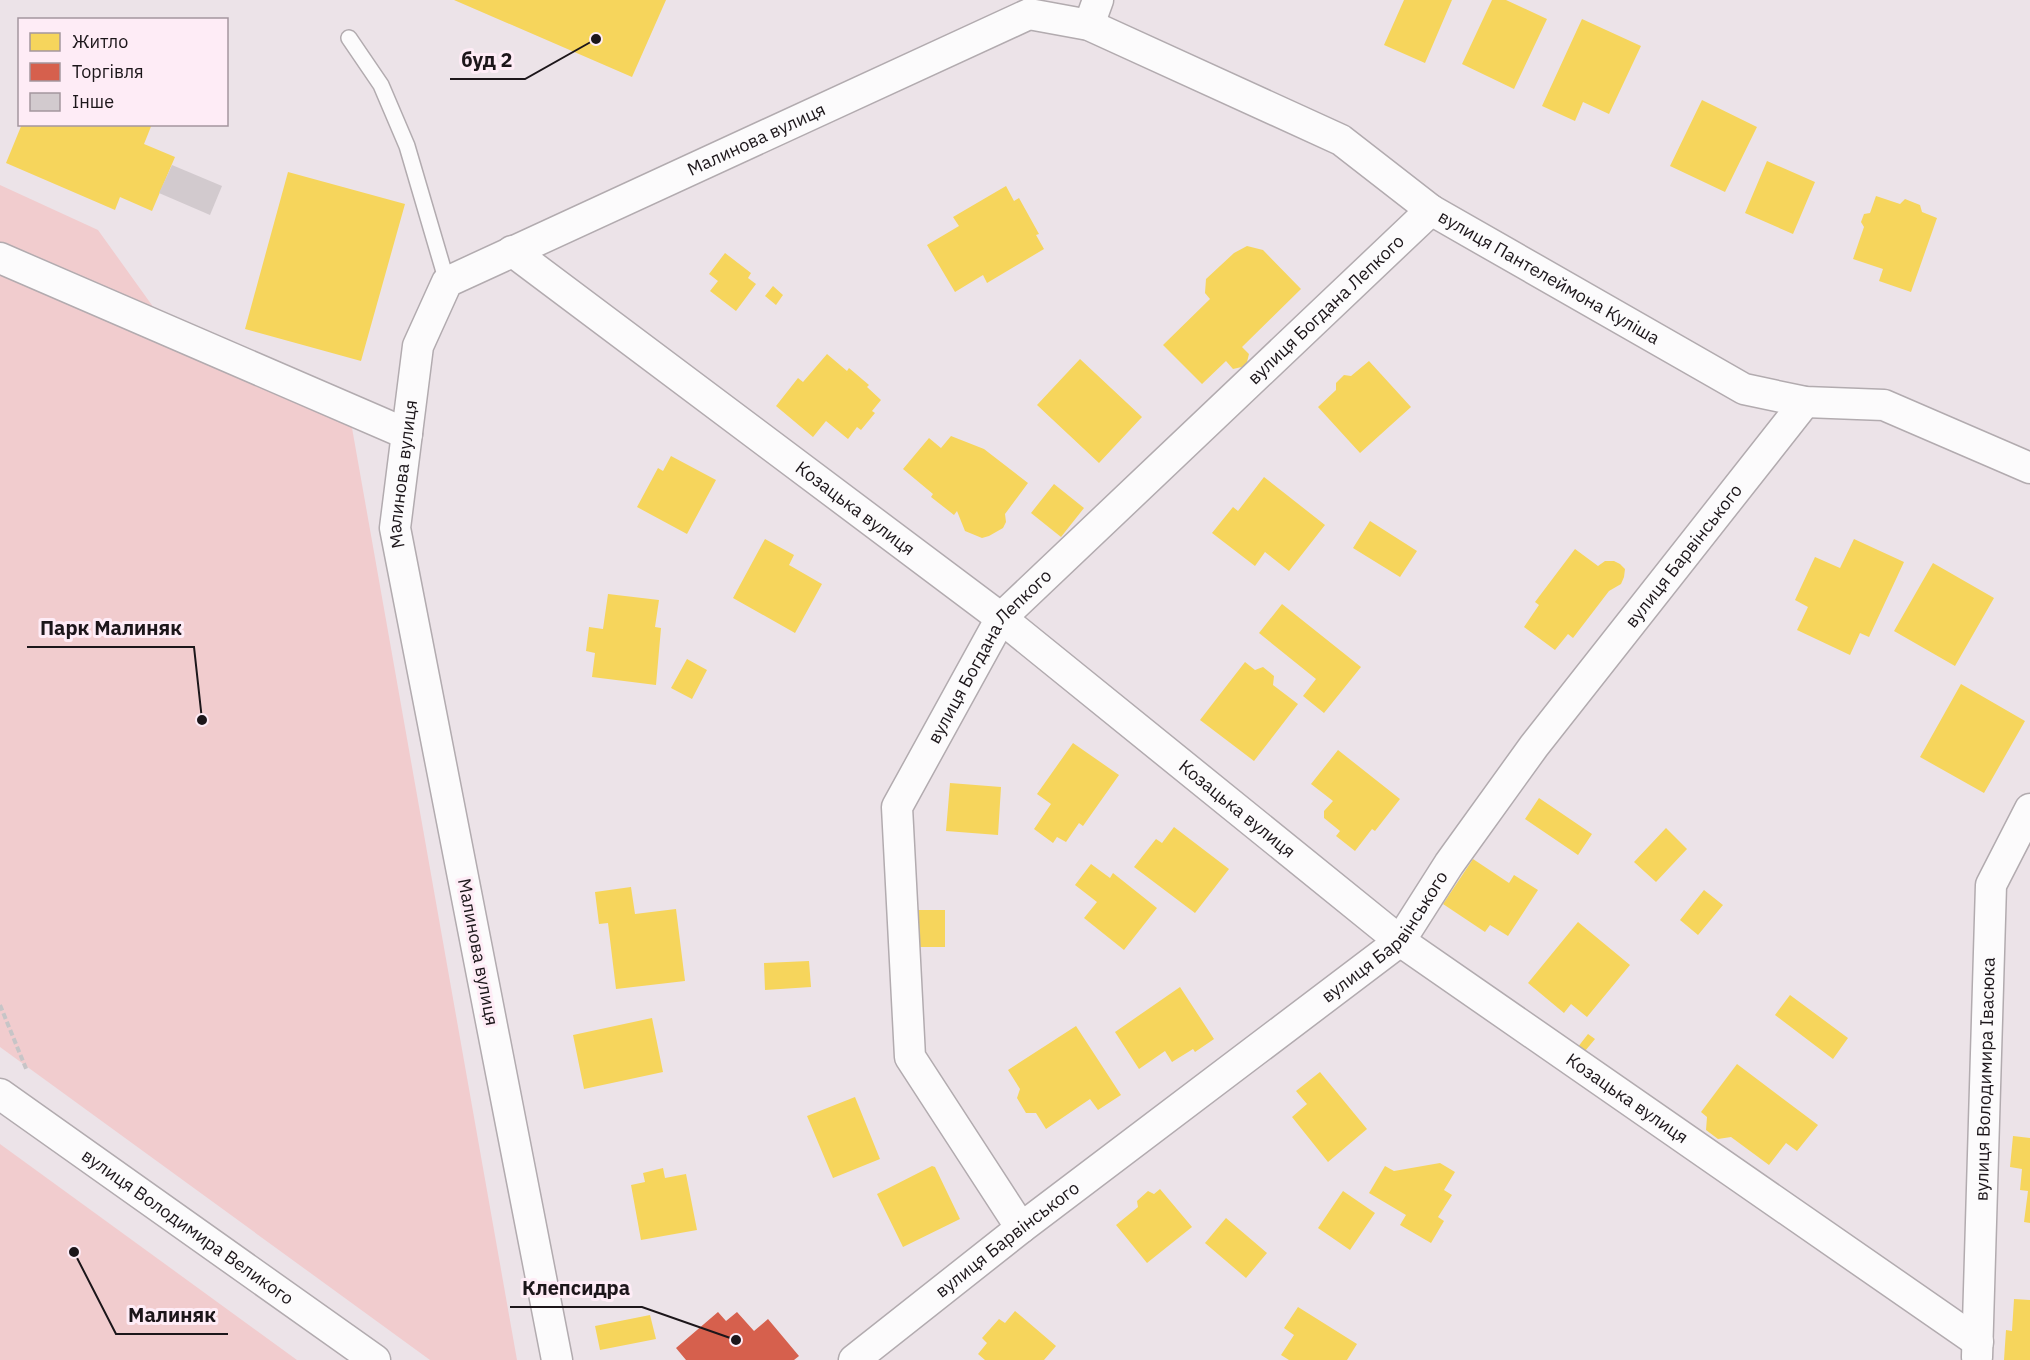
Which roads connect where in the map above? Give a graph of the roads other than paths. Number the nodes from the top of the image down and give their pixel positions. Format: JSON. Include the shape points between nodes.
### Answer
{"nodes":[{"id":1,"x":1093,"y":13,"type":"edge"},
{"id":2,"x":349,"y":38,"type":"dead end"},
{"id":3,"x":1431,"y":210,"type":"junction"},
{"id":4,"x":512,"y":251,"type":"junction"},
{"id":5,"x":0,"y":258,"type":"edge"},
{"id":6,"x":447,"y":282,"type":"junction"},
{"id":7,"x":1805,"y":402,"type":"junction"},
{"id":8,"x":407,"y":434,"type":"junction"},
{"id":9,"x":2030,"y":468,"type":"edge"},
{"id":10,"x":1001,"y":618,"type":"junction"},
{"id":11,"x":2030,"y":809,"type":"edge"},
{"id":12,"x":1400,"y":941,"type":"junction"},
{"id":13,"x":0,"y":1094,"type":"edge"},
{"id":14,"x":1021,"y":1228,"type":"junction"},
{"id":15,"x":1978,"y":1351,"type":"edge"},
{"id":16,"x":375,"y":1360,"type":"edge"},
{"id":17,"x":556,"y":1360,"type":"edge"},
{"id":18,"x":854,"y":1360,"type":"edge"}],
"edges":[{"from":1,"to":3,"type":"street","name":"вулиця Пантелеймона Куліша","via":[[1341,140]]},
{"from":1,"to":4,"type":"street","name":"Малинова вулиця","via":[[1029,14]]},
{"from":2,"to":6,"type":"lane","via":[[381,85],[407,146]]},
{"from":3,"to":7,"type":"street","name":"вулиця Пантелеймона Куліша","via":[[1744,389]]},
{"from":3,"to":10,"type":"street","name":"вулиця Богдана Лепкого"},
{"from":4,"to":6,"type":"street","name":"Малинова вулиця"},
{"from":4,"to":10,"type":"street","name":"Козацька вулиця"},
{"from":5,"to":8,"type":"street"},
{"from":6,"to":8,"type":"street","name":"Малинова вулиця","via":[[418,346]]},
{"from":7,"to":9,"type":"street","name":"вулиця Пантелеймона Куліша","via":[[1884,405]]},
{"from":7,"to":12,"type":"street","name":"вулиця Барвінського","via":[[1534,746],[1449,864]]},
{"from":8,"to":17,"type":"street","name":"Малинова вулиця","via":[[395,528]]},
{"from":10,"to":12,"type":"street","name":"Козацька вулиця"},
{"from":10,"to":14,"type":"street","name":"вулиця Богдана Лепкого","via":[[897,807],[910,1057]]},
{"from":11,"to":15,"type":"street","name":"вулиця Володимира Івасюка","via":[[1991,885]]},
{"from":12,"to":14,"type":"street","name":"вулиця Барвінського"},
{"from":12,"to":15,"type":"street","name":"Козацька вулиця"},
{"from":13,"to":16,"type":"street","name":"вулиця Володимира Великого"},
{"from":14,"to":18,"type":"street","name":"вулиця Барвінського"}]}
